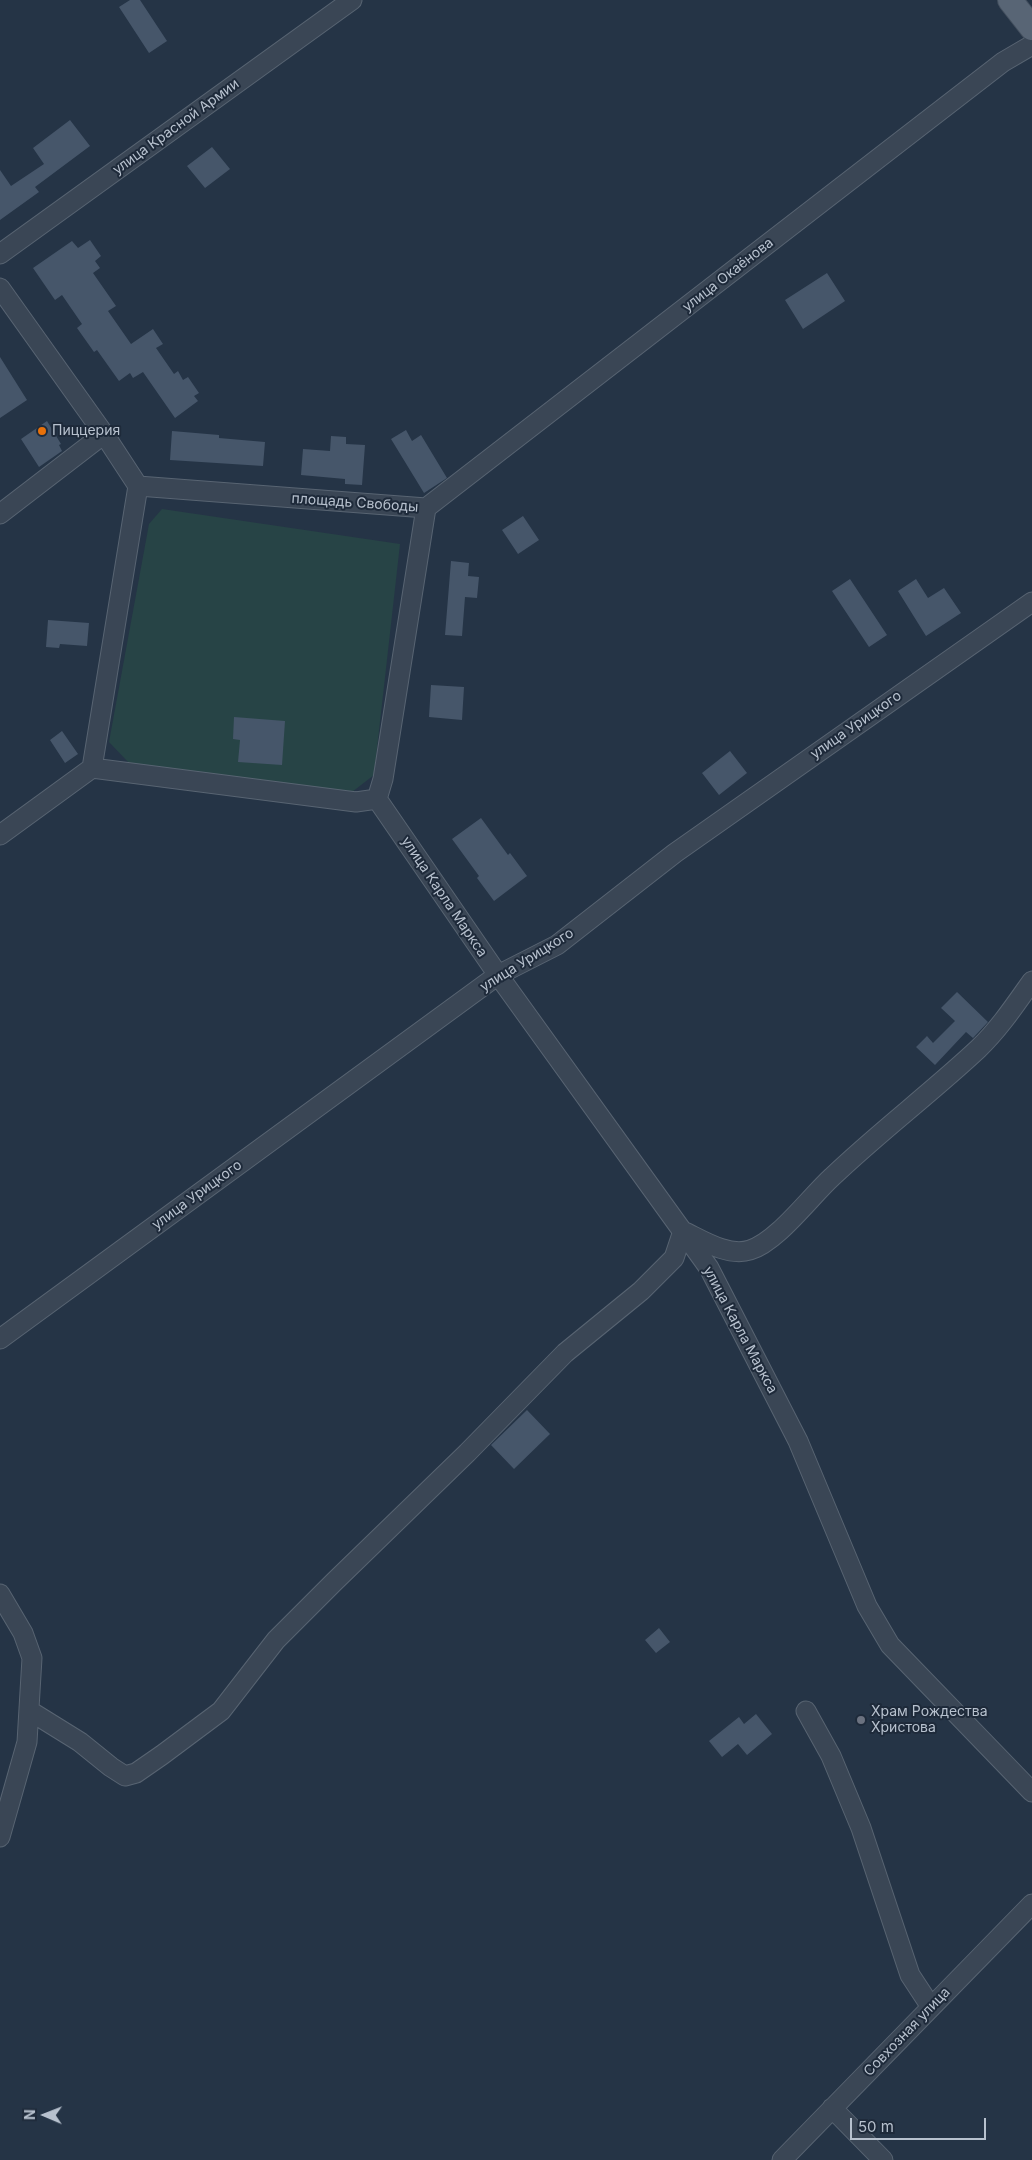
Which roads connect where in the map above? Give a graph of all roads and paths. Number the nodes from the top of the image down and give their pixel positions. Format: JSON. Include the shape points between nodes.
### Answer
{"nodes":[{"id":1,"x":352,"y":0,"type":"edge"},
{"id":2,"x":1010,"y":0,"type":"edge"},
{"id":3,"x":1032,"y":28,"type":"edge"},
{"id":4,"x":1032,"y":44,"type":"edge"},
{"id":5,"x":0,"y":254,"type":"edge"},
{"id":6,"x":0,"y":288,"type":"edge"},
{"id":7,"x":104,"y":434,"type":"junction"},
{"id":8,"x":138,"y":486,"type":"junction"},
{"id":9,"x":426,"y":508,"type":"junction"},
{"id":10,"x":0,"y":514,"type":"edge"},
{"id":11,"x":1032,"y":602,"type":"edge"},
{"id":12,"x":92,"y":768,"type":"junction"},
{"id":13,"x":377,"y":799,"type":"junction"},
{"id":14,"x":0,"y":835,"type":"edge"},
{"id":15,"x":498,"y":975,"type":"junction"},
{"id":16,"x":1032,"y":981,"type":"edge"},
{"id":17,"x":683,"y":1231,"type":"junction"},
{"id":18,"x":0,"y":1339,"type":"edge"},
{"id":19,"x":0,"y":1594,"type":"edge"},
{"id":20,"x":30,"y":1711,"type":"junction"},
{"id":21,"x":806,"y":1711,"type":"dead end"},
{"id":22,"x":1032,"y":1792,"type":"edge"},
{"id":23,"x":0,"y":1836,"type":"edge"},
{"id":24,"x":1032,"y":1904,"type":"edge"},
{"id":25,"x":931,"y":2007,"type":"junction"},
{"id":26,"x":832,"y":2108,"type":"junction"},
{"id":27,"x":782,"y":2160,"type":"edge"},
{"id":28,"x":883,"y":2160,"type":"edge"}],
"edges":[{"from":1,"to":5,"type":"street","name":"улица Красной Армии"},
{"from":2,"to":3,"type":"main road"},
{"from":4,"to":9,"type":"street","name":"улица Окаёнова"},
{"from":6,"to":7,"type":"street"},
{"from":7,"to":8,"type":"street"},
{"from":7,"to":10,"type":"street"},
{"from":8,"to":9,"type":"street","name":"площадь Свободы"},
{"from":8,"to":12,"type":"street"},
{"from":9,"to":13,"type":"street","name":"площадь Свободы","via":[[383,779]]},
{"from":11,"to":15,"type":"street","name":"улица Урицкого","via":[[675,853],[557,945]]},
{"from":12,"to":13,"type":"street","via":[[356,802]]},
{"from":12,"to":14,"type":"street"},
{"from":13,"to":15,"type":"street","name":"улица Карла Маркса"},
{"from":15,"to":17,"type":"street","name":"улица Карла Маркса"},
{"from":15,"to":18,"type":"street","name":"улица Урицкого"},
{"from":16,"to":17,"type":"street","via":[[979,1048],[831,1177],[761,1246],[749,1251],[734,1251]]},
{"from":17,"to":20,"type":"street","via":[[674,1258],[641,1291],[565,1353],[276,1640],[221,1712],[136,1773],[125,1776],[80,1742]]},
{"from":17,"to":22,"type":"street","name":"улица Карла Маркса","via":[[710,1268],[798,1441],[867,1606],[890,1645]]},
{"from":19,"to":20,"type":"street","via":[[23,1633],[32,1658]]},
{"from":20,"to":23,"type":"street","via":[[27,1742]]},
{"from":21,"to":25,"type":"street","via":[[831,1756],[861,1828],[910,1975]]},
{"from":24,"to":25,"type":"street","name":"Совхозная улица"},
{"from":25,"to":26,"type":"street","name":"Совхозная улица"},
{"from":26,"to":27,"type":"street","name":"Совхозная улица"},
{"from":26,"to":28,"type":"street"}]}
